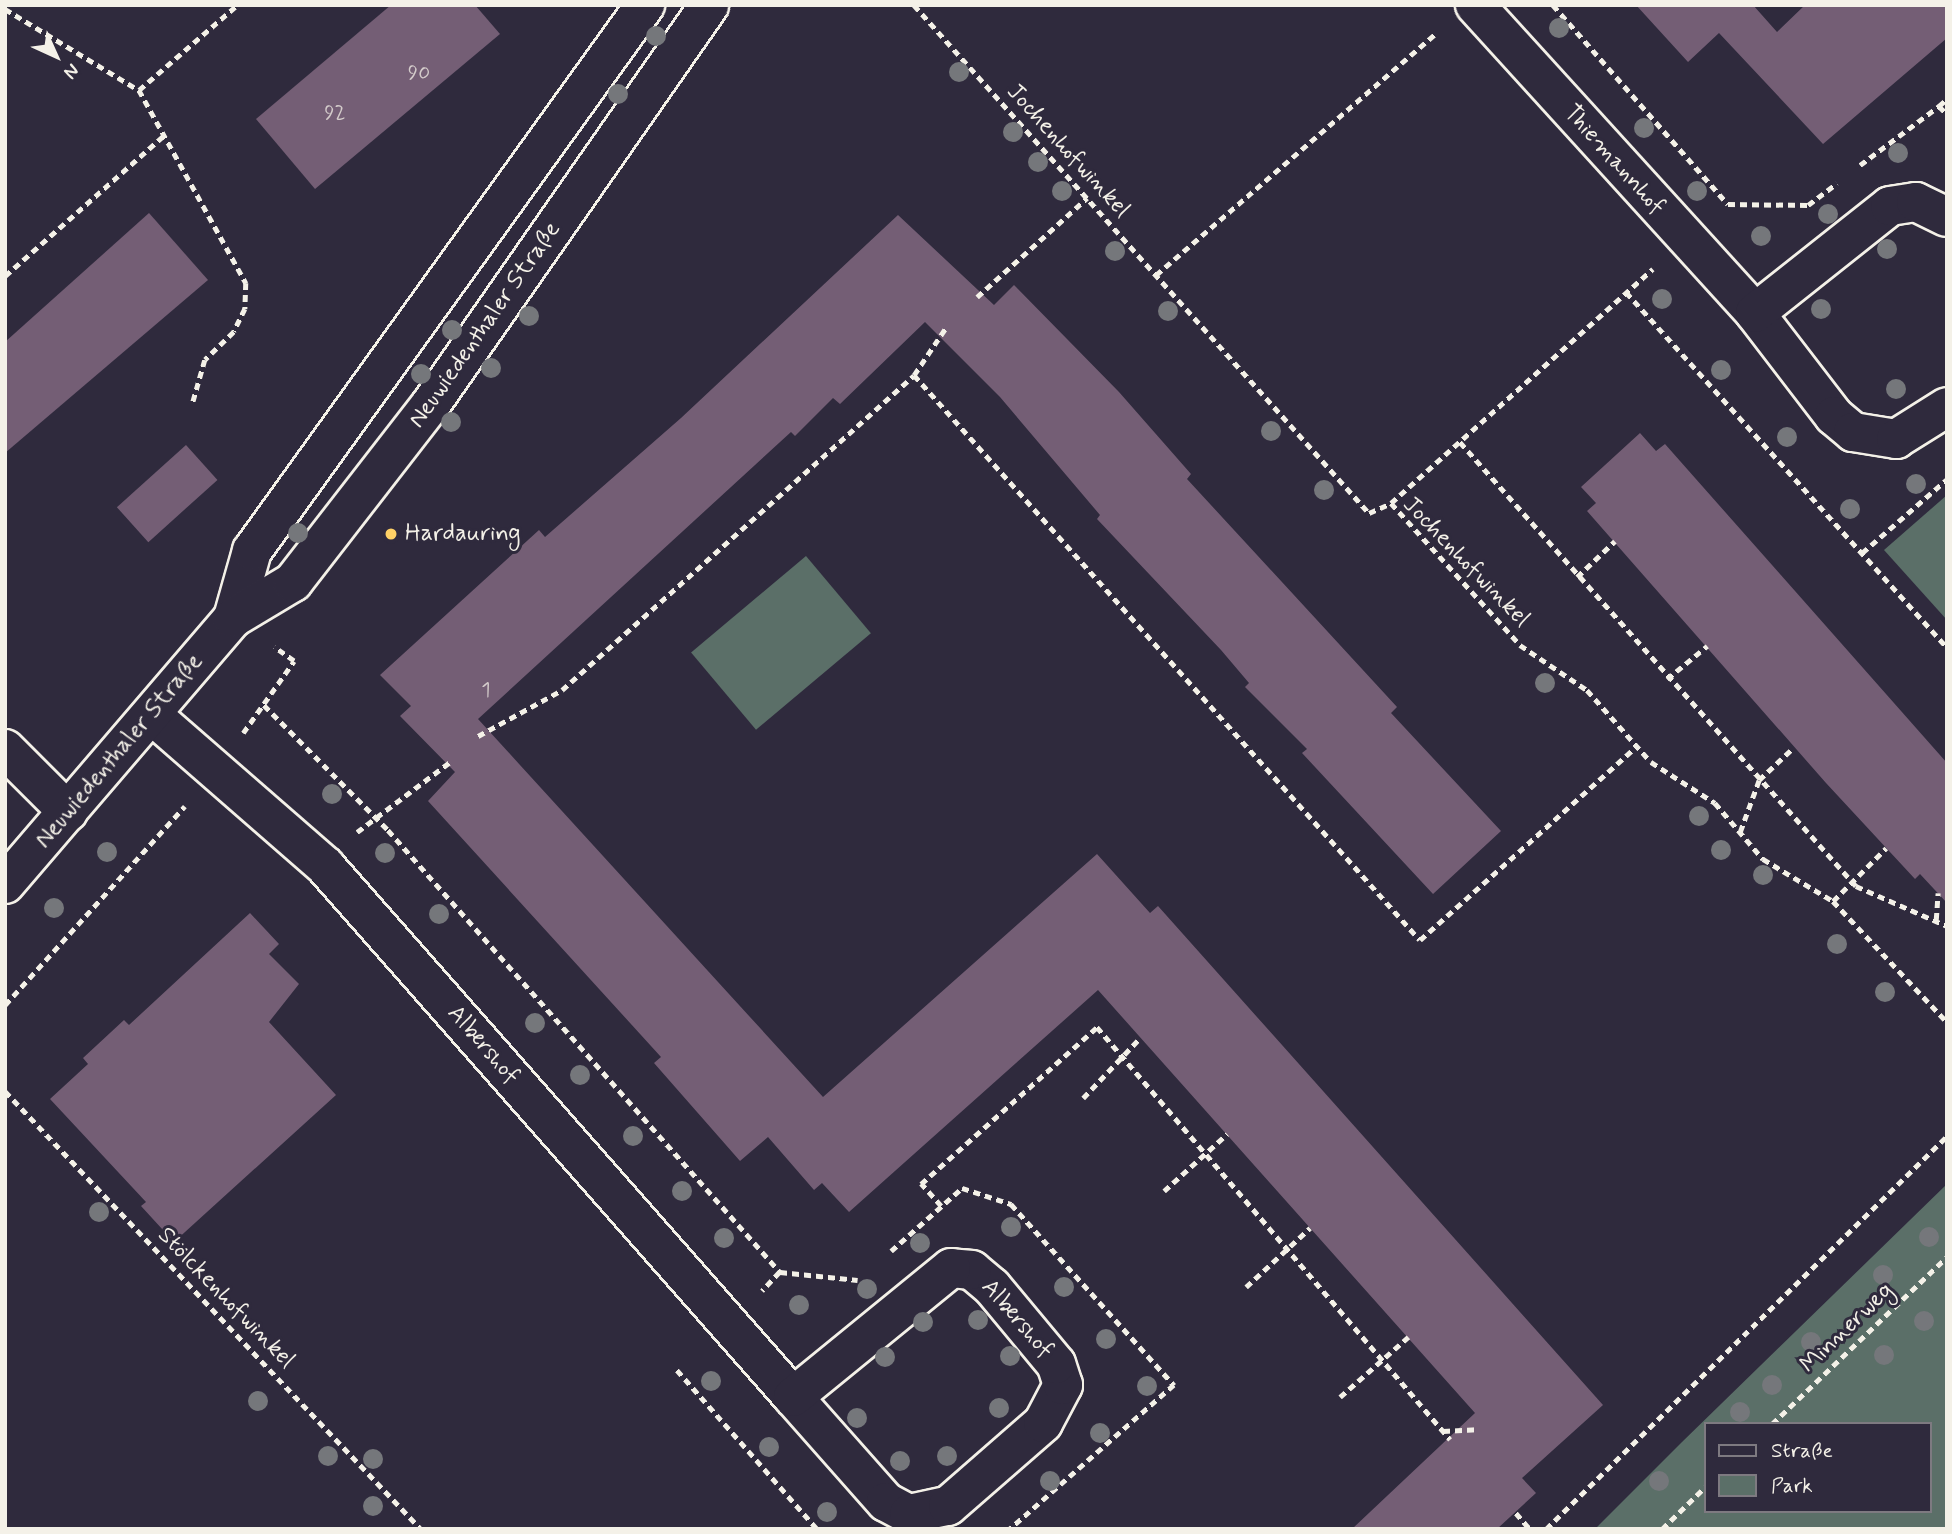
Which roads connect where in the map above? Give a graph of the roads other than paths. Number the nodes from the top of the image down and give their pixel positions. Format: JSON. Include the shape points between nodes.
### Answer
{"nodes":[{"id":1,"x":645,"y":5,"type":"edge"},
{"id":2,"x":709,"y":5,"type":"edge"},
{"id":3,"x":1462,"y":14,"type":"edge"},
{"id":4,"x":1947,"y":217,"type":"edge"},
{"id":5,"x":1755,"y":313,"type":"junction"},
{"id":6,"x":1947,"y":407,"type":"edge"},
{"id":7,"x":233,"y":618,"type":"junction"},
{"id":8,"x":152,"y":715,"type":"junction"},
{"id":9,"x":5,"y":749,"type":"edge"},
{"id":10,"x":68,"y":812,"type":"junction"},
{"id":11,"x":5,"y":884,"type":"edge"},
{"id":12,"x":793,"y":1397,"type":"junction"}],
"edges":[{"from":1,"to":7,"type":"street","name":"Neuwiedenthaler Straße","via":[[252,551]]},
{"from":2,"to":7,"type":"street","name":"Neuwiedenthaler Straße","via":[[431,404],[293,583]]},
{"from":3,"to":5,"type":"street","name":"Thiemannhof"},
{"from":4,"to":5,"type":"street","via":[[1916,202],[1890,206]]},
{"from":5,"to":6,"type":"street","name":"Thiemannhof","via":[[1806,383],[1853,432],[1896,439]]},
{"from":7,"to":8,"type":"street","name":"Neuwiedenthaler Straße"},
{"from":8,"to":10,"type":"street","name":"Neuwiedenthaler Straße"},
{"from":8,"to":12,"type":"street","name":"Albershof","via":[[218,767],[325,866]]},
{"from":9,"to":10,"type":"street"},
{"from":10,"to":11,"type":"street","name":"Neuwiedenthaler Straße"},
{"from":12,"to":12,"type":"street","name":"Albershof","via":[[886,1502],[922,1514],[948,1506],[1043,1423],[1063,1385],[1056,1364],[992,1287],[972,1270],[951,1268]]}]}
